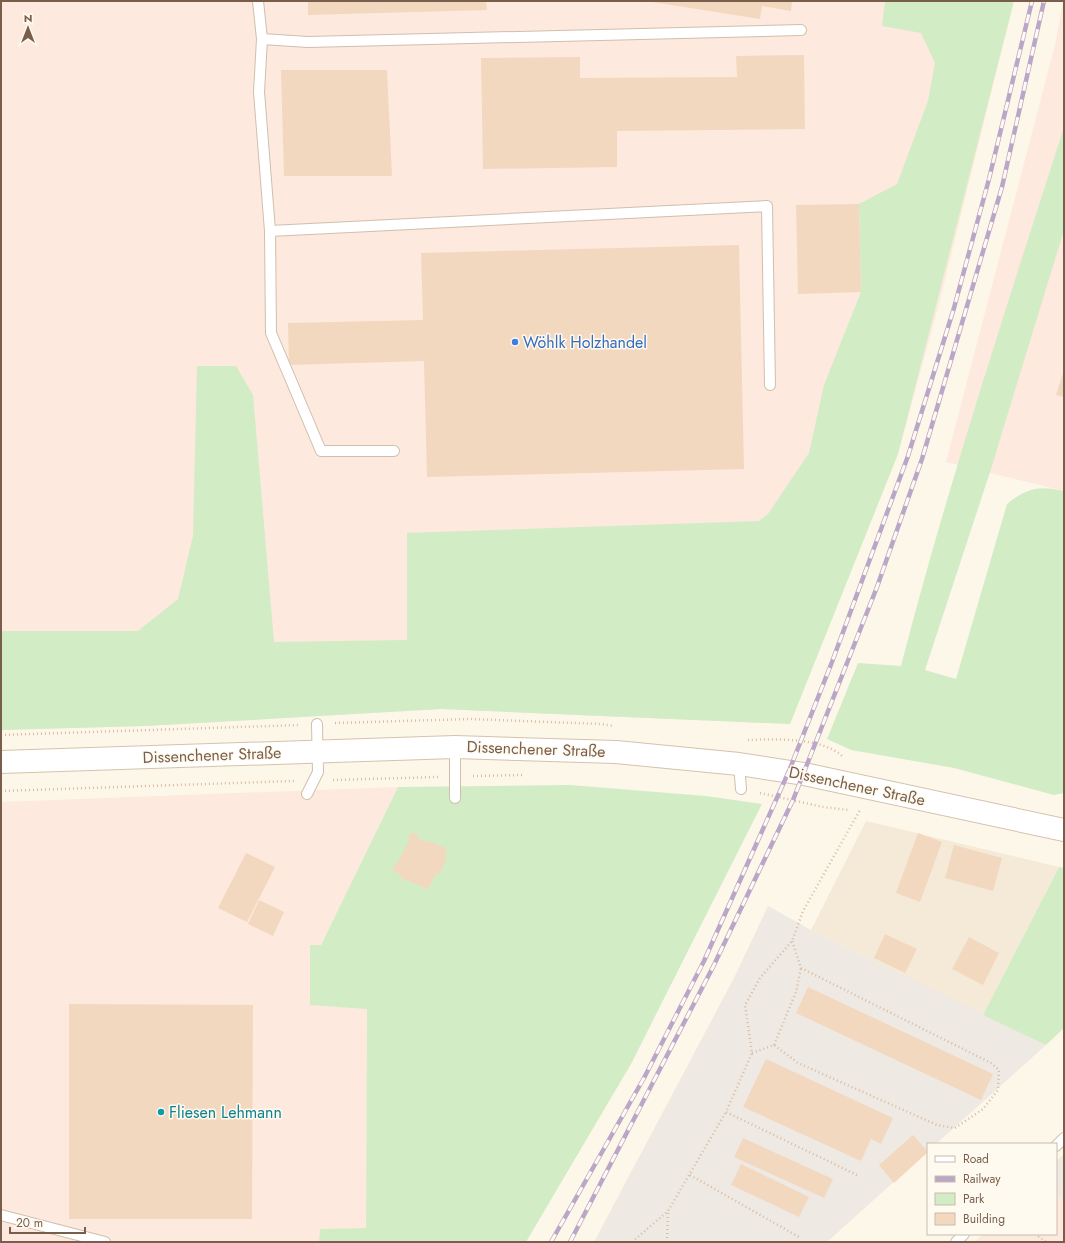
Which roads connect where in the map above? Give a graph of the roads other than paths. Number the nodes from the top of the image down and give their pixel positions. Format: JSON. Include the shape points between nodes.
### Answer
{"nodes":[{"id":1,"x":258,"y":1,"type":"edge"},
{"id":2,"x":801,"y":30,"type":"dead end"},
{"id":3,"x":262,"y":39,"type":"junction"},
{"id":4,"x":270,"y":231,"type":"junction"},
{"id":5,"x":770,"y":385,"type":"dead end"},
{"id":6,"x":394,"y":451,"type":"dead end"},
{"id":7,"x":317,"y":724,"type":"dead end"},
{"id":8,"x":454,"y":747,"type":"junction"},
{"id":9,"x":318,"y":752,"type":"junction"},
{"id":10,"x":1,"y":762,"type":"edge"},
{"id":11,"x":738,"y":764,"type":"junction"},
{"id":12,"x":741,"y":789,"type":"road end"},
{"id":13,"x":308,"y":794,"type":"dead end"},
{"id":14,"x":455,"y":798,"type":"dead end"},
{"id":15,"x":1064,"y":830,"type":"edge"},
{"id":16,"x":1,"y":1215,"type":"edge"},
{"id":17,"x":105,"y":1242,"type":"edge"}],
"edges":[{"from":1,"to":3,"type":"lane"},
{"from":2,"to":3,"type":"lane","via":[[308,42]]},
{"from":3,"to":4,"type":"lane","via":[[259,92]]},
{"from":4,"to":5,"type":"lane","via":[[767,206]]},
{"from":4,"to":6,"type":"lane","via":[[271,333],[321,451]]},
{"from":7,"to":9,"type":"lane"},
{"from":8,"to":9,"type":"main road","name":"Dissenchener Straße"},
{"from":8,"to":11,"type":"main road","name":"Dissenchener Straße","via":[[616,752]]},
{"from":8,"to":14,"type":"lane"},
{"from":9,"to":10,"type":"main road","name":"Dissenchener Straße"},
{"from":9,"to":13,"type":"lane","via":[[318,772]]},
{"from":11,"to":12,"type":"lane"},
{"from":11,"to":15,"type":"main road","name":"Dissenchener Straße","via":[[804,774]]},
{"from":16,"to":17,"type":"lane"}]}
